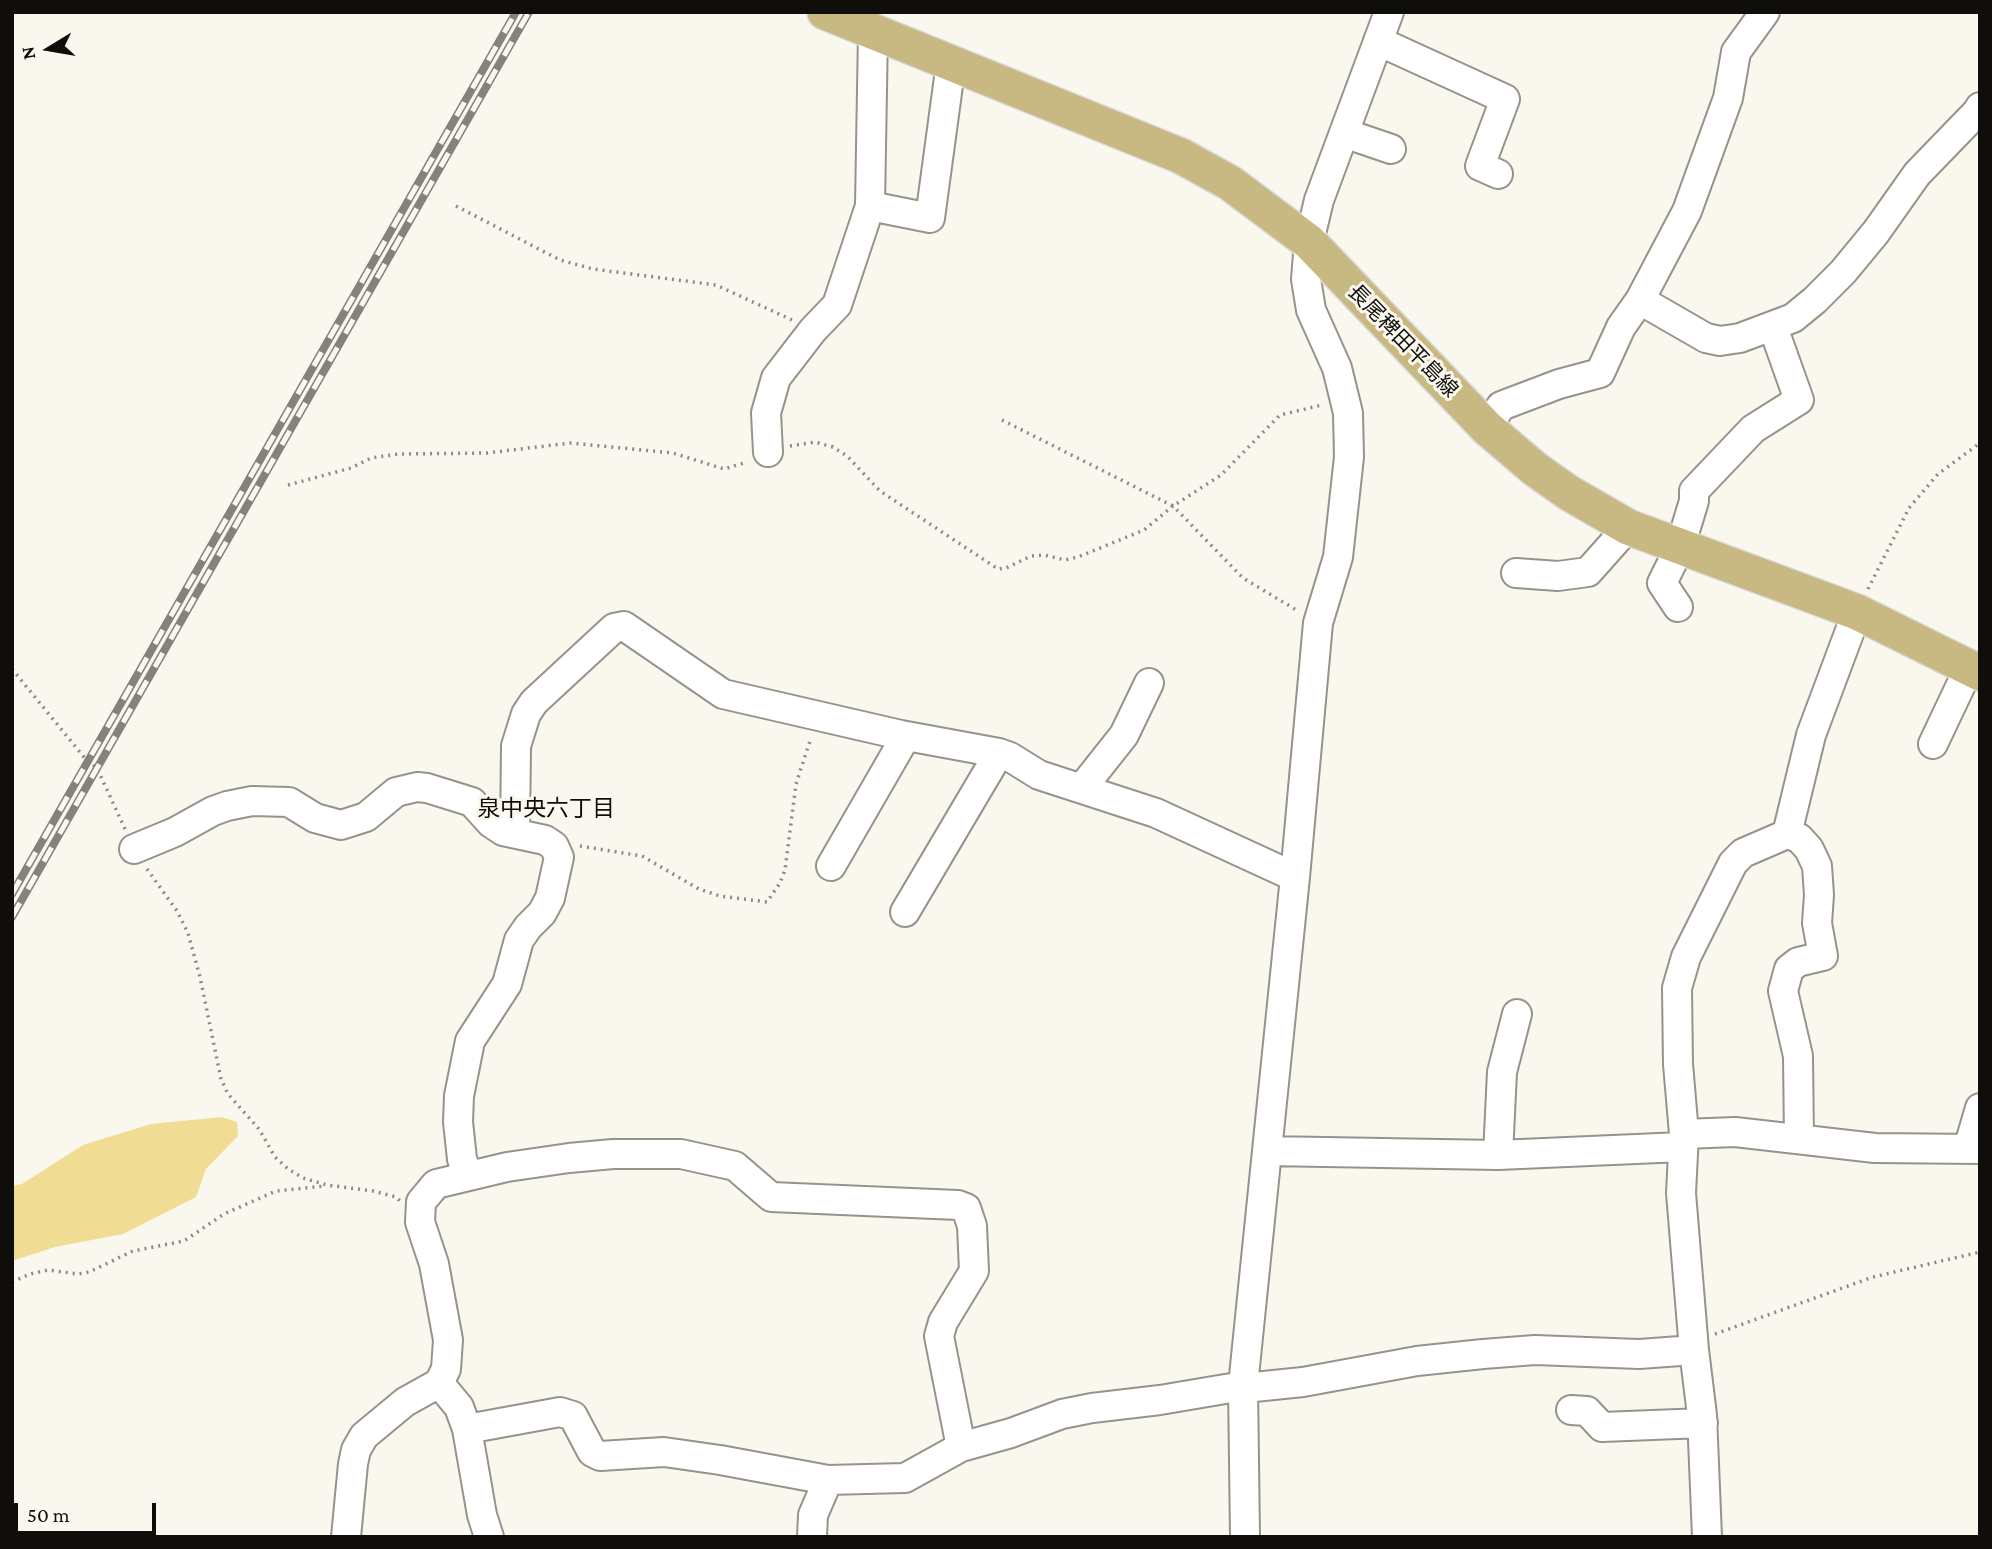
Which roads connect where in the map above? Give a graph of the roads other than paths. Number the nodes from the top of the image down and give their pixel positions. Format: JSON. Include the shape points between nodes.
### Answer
{"nodes":[{"id":1,"x":825,"y":12,"type":"edge"},
{"id":2,"x":1389,"y":12,"type":"edge"},
{"id":3,"x":1765,"y":12,"type":"edge"},
{"id":4,"x":873,"y":32,"type":"junction"},
{"id":5,"x":1378,"y":41,"type":"junction"},
{"id":6,"x":951,"y":63,"type":"junction"},
{"id":7,"x":1980,"y":107,"type":"edge"},
{"id":8,"x":1343,"y":133,"type":"junction"},
{"id":9,"x":1391,"y":149,"type":"dead end"},
{"id":10,"x":1481,"y":167,"type":"dead end"},
{"id":11,"x":870,"y":205,"type":"junction"},
{"id":12,"x":1308,"y":242,"type":"junction"},
{"id":13,"x":1640,"y":300,"type":"junction"},
{"id":14,"x":1773,"y":327,"type":"junction"},
{"id":15,"x":1487,"y":428,"type":"junction"},
{"id":16,"x":768,"y":452,"type":"road end"},
{"id":17,"x":1628,"y":527,"type":"junction"},
{"id":18,"x":1680,"y":547,"type":"junction"},
{"id":19,"x":1516,"y":573,"type":"dead end"},
{"id":20,"x":1678,"y":607,"type":"dead end"},
{"id":21,"x":1857,"y":612,"type":"junction"},
{"id":22,"x":1974,"y":671,"type":"edge"},
{"id":23,"x":1149,"y":683,"type":"dead end"},
{"id":24,"x":906,"y":736,"type":"junction"},
{"id":25,"x":1933,"y":744,"type":"dead end"},
{"id":26,"x":999,"y":753,"type":"junction"},
{"id":27,"x":1082,"y":788,"type":"junction"},
{"id":28,"x":515,"y":833,"type":"junction"},
{"id":29,"x":1787,"y":834,"type":"junction"},
{"id":30,"x":134,"y":849,"type":"road end"},
{"id":31,"x":831,"y":866,"type":"dead end"},
{"id":32,"x":1295,"y":877,"type":"junction"},
{"id":33,"x":905,"y":912,"type":"dead end"},
{"id":34,"x":1517,"y":1013,"type":"dead end"},
{"id":35,"x":1980,"y":1108,"type":"edge"},
{"id":36,"x":1799,"y":1139,"type":"junction"},
{"id":37,"x":1683,"y":1140,"type":"junction"},
{"id":38,"x":1974,"y":1149,"type":"edge"},
{"id":39,"x":1267,"y":1151,"type":"junction"},
{"id":40,"x":1498,"y":1155,"type":"junction"},
{"id":41,"x":468,"y":1176,"type":"junction"},
{"id":42,"x":1694,"y":1350,"type":"junction"},
{"id":43,"x":439,"y":1383,"type":"junction"},
{"id":44,"x":1243,"y":1386,"type":"junction"},
{"id":45,"x":1571,"y":1410,"type":"dead end"},
{"id":46,"x":1703,"y":1423,"type":"junction"},
{"id":47,"x":467,"y":1429,"type":"junction"},
{"id":48,"x":961,"y":1447,"type":"junction"},
{"id":49,"x":828,"y":1480,"type":"junction"},
{"id":50,"x":346,"y":1537,"type":"edge"},
{"id":51,"x":489,"y":1537,"type":"edge"},
{"id":52,"x":812,"y":1537,"type":"edge"},
{"id":53,"x":1245,"y":1537,"type":"edge"},
{"id":54,"x":1707,"y":1537,"type":"edge"}],
"edges":[{"from":1,"to":4,"type":"main road","name":"長尾稗田平島線"},
{"from":2,"to":5,"type":"street"},
{"from":3,"to":13,"type":"street","via":[[1736,52],[1728,98],[1687,211]]},
{"from":4,"to":6,"type":"main road","name":"長尾稗田平島線"},
{"from":4,"to":11,"type":"street"},
{"from":5,"to":8,"type":"street"},
{"from":5,"to":10,"type":"street","via":[[1505,99]]},
{"from":6,"to":11,"type":"street","via":[[930,218]]},
{"from":6,"to":12,"type":"main road","name":"長尾稗田平島線","via":[[1181,156],[1230,183]]},
{"from":7,"to":14,"type":"street","via":[[1917,174],[1843,272],[1793,318]]},
{"from":8,"to":9,"type":"street"},
{"from":8,"to":12,"type":"street"},
{"from":11,"to":16,"type":"street","via":[[837,305],[776,378],[765,414]]},
{"from":12,"to":15,"type":"main road","name":"長尾稗田平島線"},
{"from":12,"to":32,"type":"street","via":[[1306,279],[1311,310],[1337,368],[1348,413],[1349,457],[1338,557],[1318,623]]},
{"from":13,"to":14,"type":"street","via":[[1706,338],[1720,341]]},
{"from":13,"to":15,"type":"street","via":[[1621,327],[1600,373],[1501,406]]},
{"from":14,"to":18,"type":"street","via":[[1799,400],[1753,429],[1694,491]]},
{"from":15,"to":17,"type":"main road","name":"長尾稗田平島線","via":[[1569,493]]},
{"from":17,"to":18,"type":"main road","name":"長尾稗田平島線"},
{"from":17,"to":19,"type":"street","via":[[1588,572],[1558,576]]},
{"from":18,"to":20,"type":"street","via":[[1662,583]]},
{"from":18,"to":21,"type":"main road","name":"長尾稗田平島線"},
{"from":21,"to":22,"type":"main road","name":"長尾稗田平島線"},
{"from":21,"to":29,"type":"street","via":[[1811,735]]},
{"from":22,"to":25,"type":"street"},
{"from":23,"to":27,"type":"street","via":[[1124,735]]},
{"from":24,"to":26,"type":"street"},
{"from":24,"to":28,"type":"street","via":[[723,694],[630,629],[614,628],[534,702],[526,715],[516,746]]},
{"from":24,"to":31,"type":"street"},
{"from":26,"to":27,"type":"street","via":[[1039,775]]},
{"from":26,"to":33,"type":"street"},
{"from":27,"to":32,"type":"street","via":[[1156,813]]},
{"from":28,"to":30,"type":"street","via":[[491,824],[472,802],[418,787],[396,792],[366,817],[341,825],[315,818],[289,802],[227,806]]},
{"from":28,"to":41,"type":"street","via":[[545,840],[559,857],[550,898],[519,940],[507,984],[470,1041],[458,1122]]},
{"from":29,"to":36,"type":"street","via":[[1799,838],[1817,866],[1817,923],[1823,956],[1789,969],[1783,991],[1798,1056]]},
{"from":29,"to":37,"type":"street","via":[[1743,852],[1733,863],[1686,957],[1677,988]]},
{"from":32,"to":39,"type":"street"},
{"from":34,"to":40,"type":"street","via":[[1502,1072]]},
{"from":35,"to":38,"type":"street"},
{"from":36,"to":37,"type":"street","via":[[1735,1132]]},
{"from":36,"to":38,"type":"street","via":[[1875,1148]]},
{"from":37,"to":40,"type":"street"},
{"from":37,"to":42,"type":"street","via":[[1681,1193]]},
{"from":39,"to":40,"type":"street"},
{"from":39,"to":44,"type":"street"},
{"from":41,"to":43,"type":"street","via":[[436,1184],[421,1202],[420,1222],[448,1340],[446,1369]]},
{"from":41,"to":48,"type":"street","via":[[569,1158],[681,1153],[735,1166],[771,1198],[966,1208],[972,1226],[974,1271],[939,1336]]},
{"from":42,"to":44,"type":"street","via":[[1483,1354],[1303,1382]]},
{"from":42,"to":46,"type":"street"},
{"from":43,"to":47,"type":"street","via":[[459,1406]]},
{"from":43,"to":50,"type":"street","via":[[405,1402],[365,1436],[356,1450]]},
{"from":44,"to":48,"type":"street","via":[[1062,1414]]},
{"from":44,"to":53,"type":"street"},
{"from":45,"to":46,"type":"street","via":[[1587,1410],[1602,1427]]},
{"from":46,"to":54,"type":"street"},
{"from":47,"to":49,"type":"street","via":[[560,1412],[573,1416],[592,1452],[600,1455],[664,1452]]},
{"from":47,"to":51,"type":"street"},
{"from":48,"to":49,"type":"street","via":[[905,1478]]},
{"from":49,"to":52,"type":"street","via":[[813,1516]]}]}
